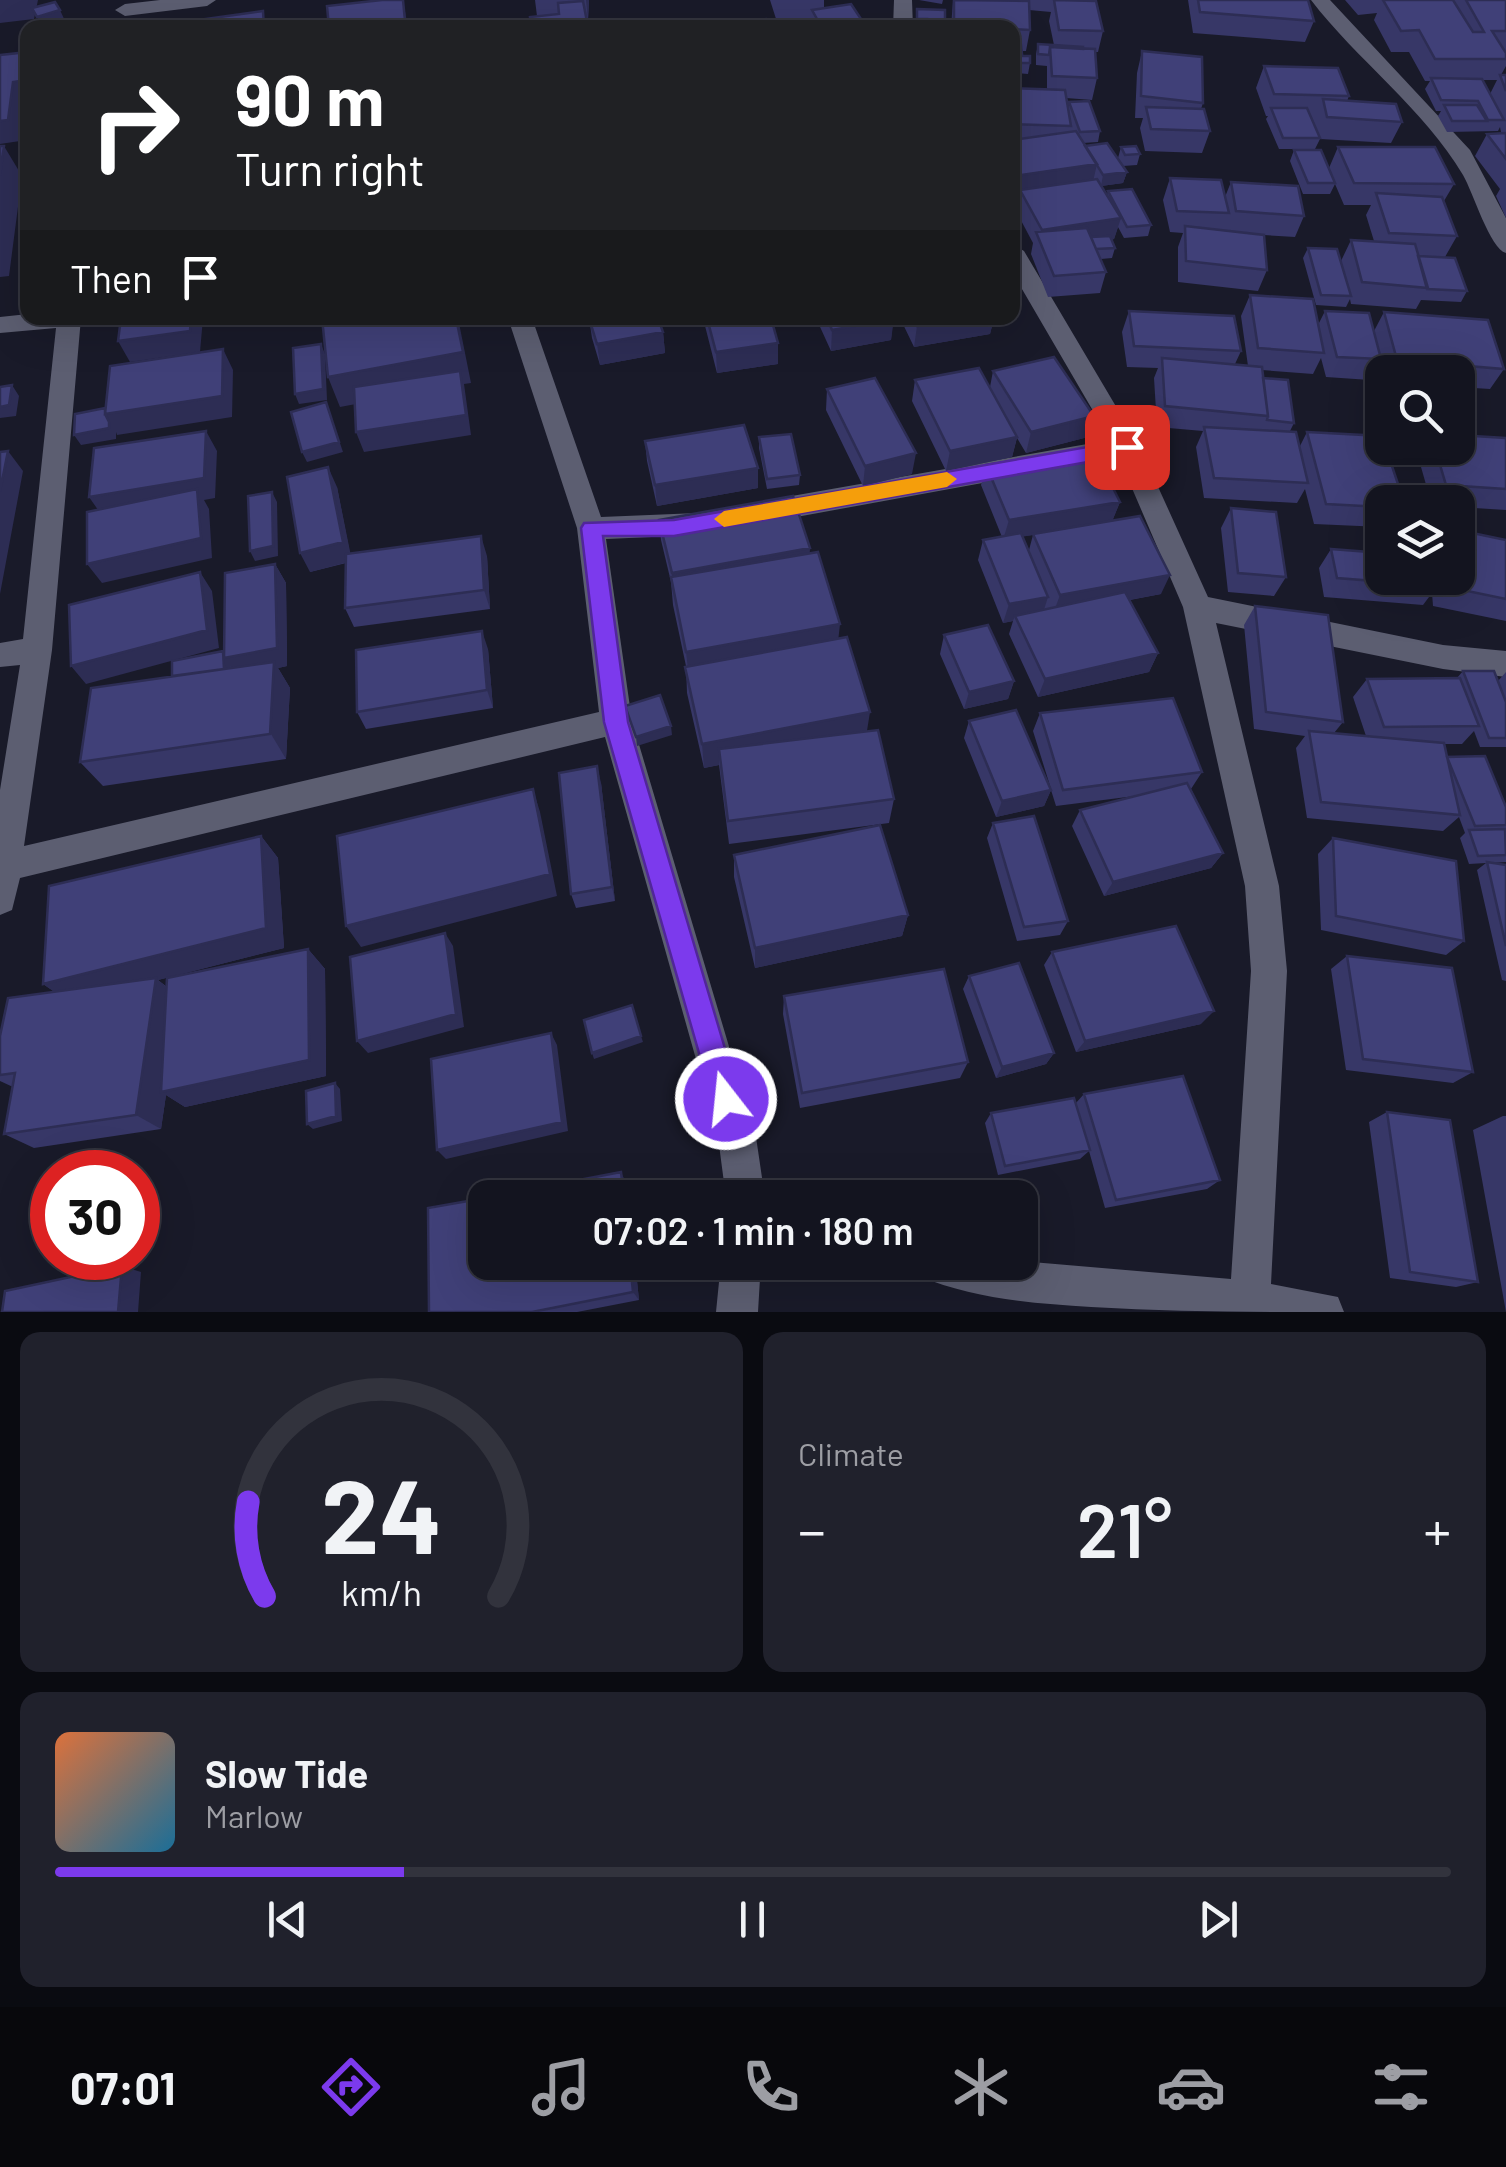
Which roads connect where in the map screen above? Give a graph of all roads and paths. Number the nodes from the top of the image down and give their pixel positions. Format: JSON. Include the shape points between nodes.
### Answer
{"nodes":[{"id":1,"x":208,"y":0,"type":"edge"},
{"id":2,"x":1320,"y":0,"type":"edge"},
{"id":3,"x":124,"y":12,"type":"edge"},
{"id":4,"x":1506,"y":246,"type":"edge"},
{"id":5,"x":1020,"y":265,"type":"edge"},
{"id":6,"x":68,"y":325,"type":"edge"},
{"id":7,"x":522,"y":325,"type":"edge"},
{"id":8,"x":1127,"y":447,"type":"junction"},
{"id":9,"x":592,"y":528,"type":"junction"},
{"id":10,"x":1198,"y":607,"type":"junction"},
{"id":11,"x":37,"y":650,"type":"junction"},
{"id":12,"x":0,"y":655,"type":"edge"},
{"id":13,"x":1506,"y":664,"type":"edge"},
{"id":14,"x":616,"y":722,"type":"junction"},
{"id":15,"x":7,"y":866,"type":"junction"},
{"id":16,"x":0,"y":899,"type":"edge"},
{"id":17,"x":746,"y":1180,"type":"edge"},
{"id":18,"x":740,"y":1280,"type":"edge"},
{"id":19,"x":1020,"y":1280,"type":"edge"},
{"id":20,"x":1250,"y":1299,"type":"junction"},
{"id":21,"x":737,"y":1312,"type":"edge"},
{"id":22,"x":1323,"y":1312,"type":"edge"}],
"edges":[{"from":1,"to":3,"type":"street"},
{"from":2,"to":4,"type":"street","via":[[1462,155]]},
{"from":5,"to":8,"type":"street"},
{"from":6,"to":11,"type":"street"},
{"from":7,"to":9,"type":"street"},
{"from":8,"to":9,"type":"street","via":[[674,528]]},
{"from":8,"to":10,"type":"street"},
{"from":9,"to":14,"type":"street"},
{"from":10,"to":13,"type":"street"},
{"from":10,"to":20,"type":"street","via":[[1262,886],[1269,971]]},
{"from":11,"to":12,"type":"street"},
{"from":11,"to":15,"type":"street"},
{"from":14,"to":15,"type":"street"},
{"from":14,"to":17,"type":"street"},
{"from":15,"to":16,"type":"street"},
{"from":18,"to":21,"type":"street"},
{"from":19,"to":20,"type":"street"},
{"from":20,"to":22,"type":"street"}]}
